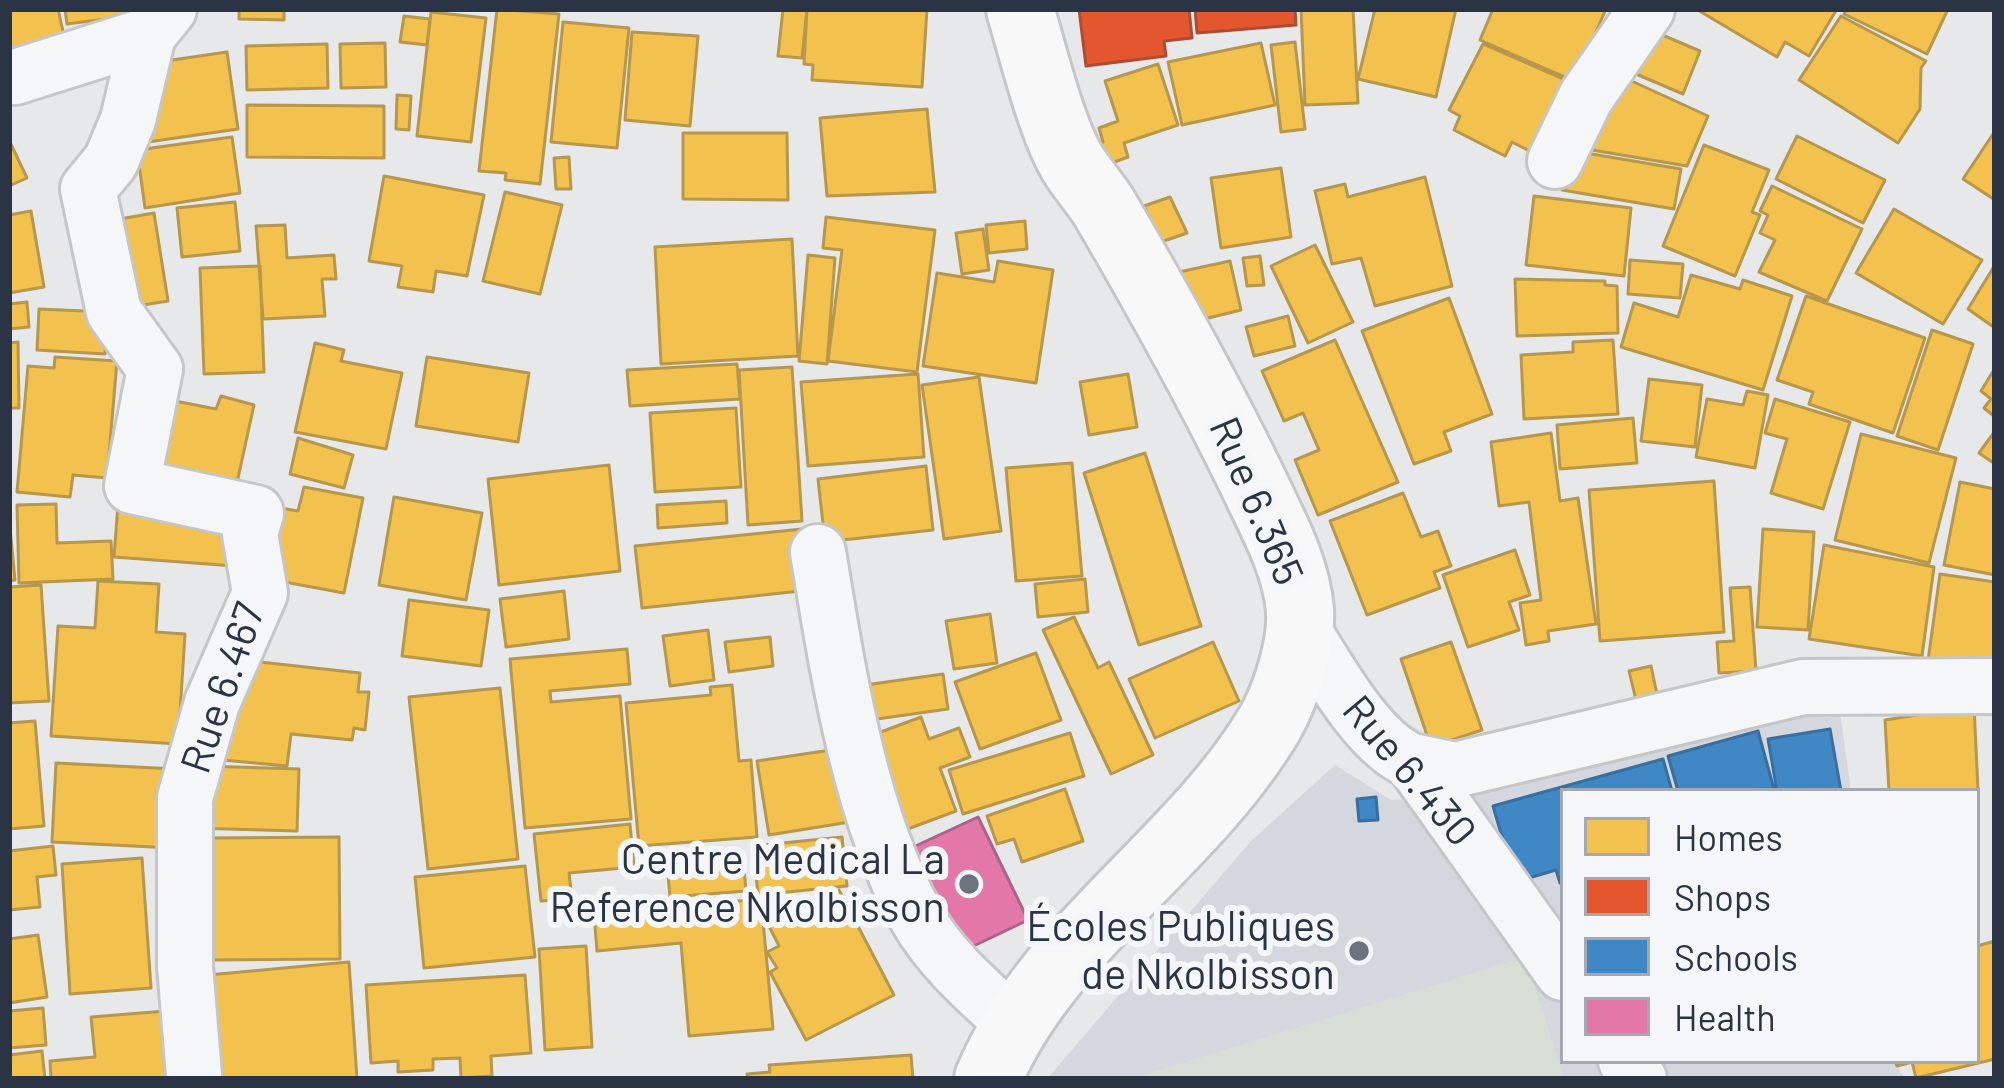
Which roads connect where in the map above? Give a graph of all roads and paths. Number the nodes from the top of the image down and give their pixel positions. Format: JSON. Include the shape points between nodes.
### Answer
{"nodes":[{"id":1,"x":1020,"y":9,"type":"edge"},
{"id":2,"x":1648,"y":9,"type":"edge"},
{"id":3,"x":159,"y":22,"type":"edge"},
{"id":4,"x":15,"y":77,"type":"dead end"},
{"id":5,"x":1555,"y":161,"type":"dead end"},
{"id":6,"x":818,"y":552,"type":"dead end"},
{"id":7,"x":1300,"y":625,"type":"junction"},
{"id":8,"x":1995,"y":686,"type":"edge"},
{"id":9,"x":1412,"y":761,"type":"junction"},
{"id":10,"x":1560,"y":969,"type":"edge"},
{"id":11,"x":1001,"y":1052,"type":"edge"},
{"id":12,"x":194,"y":1075,"type":"dead end"}],
"edges":[{"from":1,"to":7,"type":"street","name":"Rue 6.365","via":[[1071,161],[1242,459],[1295,578]]},
{"from":2,"to":5,"type":"street","via":[[1586,97]]},
{"from":3,"to":4,"type":"street"},
{"from":3,"to":12,"type":"street","name":"Rue 6.467","via":[[111,161],[88,189],[114,312],[155,369],[132,486],[256,513],[250,534],[260,593],[212,703],[185,798]]},
{"from":6,"to":11,"type":"street","via":[[846,705],[891,864]]},
{"from":7,"to":9,"type":"street","name":"Rue 6.430","via":[[1392,753]]},
{"from":7,"to":11,"type":"street","name":"Rue 6.365","via":[[1272,720],[1224,788],[1051,972]]},
{"from":8,"to":9,"type":"street","via":[[1803,687],[1455,770]]},
{"from":9,"to":10,"type":"street","name":"Rue 6.430"}]}
